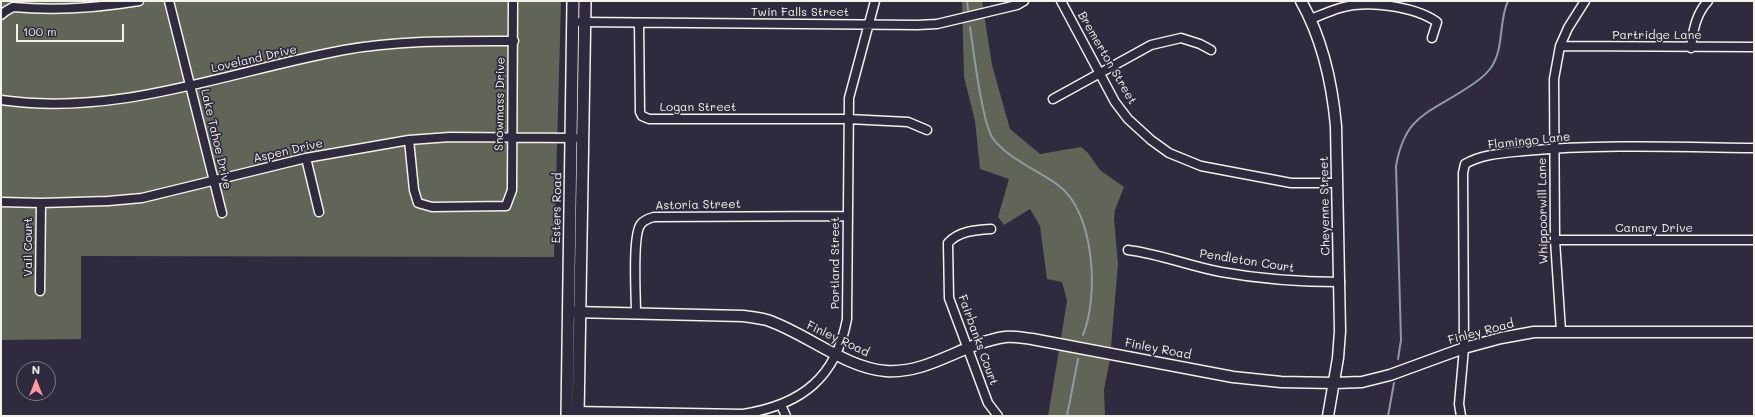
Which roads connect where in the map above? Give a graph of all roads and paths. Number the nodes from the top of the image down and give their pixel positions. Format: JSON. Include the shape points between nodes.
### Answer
{"nodes":[{"id":1,"x":139,"y":1,"type":"edge"},
{"id":2,"x":169,"y":1,"type":"edge"},
{"id":3,"x":513,"y":1,"type":"edge"},
{"id":4,"x":573,"y":1,"type":"edge"},
{"id":5,"x":585,"y":1,"type":"edge"},
{"id":6,"x":875,"y":1,"type":"edge"},
{"id":7,"x":1024,"y":1,"type":"edge"},
{"id":8,"x":1061,"y":1,"type":"edge"},
{"id":9,"x":1301,"y":1,"type":"edge"},
{"id":10,"x":1708,"y":1,"type":"edge"},
{"id":11,"x":1581,"y":2,"type":"edge"},
{"id":12,"x":1,"y":16,"type":"edge"},
{"id":13,"x":1311,"y":19,"type":"junction"},
{"id":14,"x":573,"y":22,"type":"junction"},
{"id":15,"x":584,"y":22,"type":"junction"},
{"id":16,"x":639,"y":23,"type":"junction"},
{"id":17,"x":869,"y":24,"type":"junction"},
{"id":18,"x":1432,"y":38,"type":"dead end"},
{"id":19,"x":514,"y":41,"type":"junction"},
{"id":20,"x":1560,"y":46,"type":"junction"},
{"id":21,"x":1754,"y":47,"type":"edge"},
{"id":22,"x":1691,"y":48,"type":"junction"},
{"id":23,"x":1211,"y":50,"type":"dead end"},
{"id":24,"x":1100,"y":72,"type":"junction"},
{"id":25,"x":191,"y":86,"type":"junction"},
{"id":26,"x":1053,"y":99,"type":"dead end"},
{"id":27,"x":1,"y":100,"type":"edge"},
{"id":28,"x":848,"y":119,"type":"junction"},
{"id":29,"x":927,"y":130,"type":"dead end"},
{"id":30,"x":511,"y":137,"type":"junction"},
{"id":31,"x":570,"y":138,"type":"junction"},
{"id":32,"x":583,"y":138,"type":"junction"},
{"id":33,"x":409,"y":140,"type":"junction"},
{"id":34,"x":1554,"y":148,"type":"junction"},
{"id":35,"x":1754,"y":148,"type":"edge"},
{"id":36,"x":306,"y":158,"type":"junction"},
{"id":37,"x":214,"y":181,"type":"junction"},
{"id":38,"x":1338,"y":183,"type":"junction"},
{"id":39,"x":1,"y":202,"type":"edge"},
{"id":40,"x":41,"y":203,"type":"junction"},
{"id":41,"x":319,"y":212,"type":"dead end"},
{"id":42,"x":222,"y":213,"type":"dead end"},
{"id":43,"x":847,"y":216,"type":"junction"},
{"id":44,"x":991,"y":229,"type":"dead end"},
{"id":45,"x":1554,"y":240,"type":"junction"},
{"id":46,"x":1754,"y":240,"type":"edge"},
{"id":47,"x":1128,"y":250,"type":"dead end"},
{"id":48,"x":1340,"y":282,"type":"junction"},
{"id":49,"x":40,"y":291,"type":"dead end"},
{"id":50,"x":568,"y":312,"type":"junction"},
{"id":51,"x":580,"y":312,"type":"junction"},
{"id":52,"x":636,"y":313,"type":"junction"},
{"id":53,"x":1561,"y":331,"type":"junction"},
{"id":54,"x":1754,"y":332,"type":"edge"},
{"id":55,"x":966,"y":347,"type":"junction"},
{"id":56,"x":1464,"y":348,"type":"junction"},
{"id":57,"x":837,"y":354,"type":"junction"},
{"id":58,"x":1334,"y":383,"type":"junction"},
{"id":59,"x":781,"y":405,"type":"junction"},
{"id":60,"x":567,"y":414,"type":"edge"},
{"id":61,"x":578,"y":414,"type":"edge"},
{"id":62,"x":786,"y":416,"type":"edge"},
{"id":63,"x":998,"y":416,"type":"edge"},
{"id":64,"x":1328,"y":416,"type":"edge"},
{"id":65,"x":1461,"y":416,"type":"edge"}],
"edges":[{"from":1,"to":12,"type":"street","via":[[62,10],[13,7]]},
{"from":2,"to":25,"type":"street","name":"Lake Tahoe Drive"},
{"from":3,"to":19,"type":"street","name":"Snowmass Drive"},
{"from":4,"to":14,"type":"main road","name":"Esters Road"},
{"from":5,"to":15,"type":"main road","name":"Esters Road"},
{"from":6,"to":17,"type":"street","name":"Portland Street"},
{"from":7,"to":17,"type":"street","name":"Twin Falls Street","via":[[1017,5],[937,24]]},
{"from":8,"to":24,"type":"street","name":"Bremerton Street"},
{"from":9,"to":13,"type":"street","name":"Cheyenne Street"},
{"from":10,"to":22,"type":"street","via":[[1701,9]]},
{"from":11,"to":20,"type":"street","name":"Whippoorwill Lane"},
{"from":13,"to":18,"type":"street","via":[[1342,7],[1382,5],[1428,16],[1437,22]]},
{"from":13,"to":38,"type":"street","name":"Cheyenne Street","via":[[1321,45],[1333,96]]},
{"from":14,"to":15,"type":"street","name":"Twin Falls Street"},
{"from":14,"to":31,"type":"main road","name":"Esters Road"},
{"from":15,"to":16,"type":"street","name":"Twin Falls Street"},
{"from":15,"to":32,"type":"main road","name":"Esters Road"},
{"from":16,"to":17,"type":"street","name":"Twin Falls Street"},
{"from":16,"to":28,"type":"street","name":"Logan Street","via":[[642,116],[649,119]]},
{"from":17,"to":28,"type":"street","name":"Portland Street","via":[[849,98]]},
{"from":19,"to":25,"type":"street","name":"Loveland Drive","via":[[430,41],[358,48]]},
{"from":19,"to":30,"type":"street","name":"Snowmass Drive"},
{"from":20,"to":22,"type":"street","name":"Partridge Lane"},
{"from":20,"to":34,"type":"street","name":"Whippoorwill Lane","via":[[1554,79]]},
{"from":21,"to":22,"type":"street","name":"Partridge Lane"},
{"from":23,"to":24,"type":"street","via":[[1182,38],[1151,45]]},
{"from":24,"to":26,"type":"street"},
{"from":24,"to":38,"type":"street","name":"Bremerton Street","via":[[1115,102],[1128,119],[1169,153],[1201,166],[1291,183]]},
{"from":25,"to":27,"type":"street","name":"Loveland Drive","via":[[131,99],[100,102],[62,104]]},
{"from":25,"to":37,"type":"street","name":"Lake Tahoe Drive"},
{"from":28,"to":29,"type":"street","via":[[908,122]]},
{"from":28,"to":43,"type":"street","name":"Portland Street"},
{"from":30,"to":31,"type":"street","name":"Aspen Drive"},
{"from":30,"to":33,"type":"street","name":"Aspen Drive"},
{"from":30,"to":33,"type":"street","name":"Snowmass Drive","via":[[512,190],[506,206],[432,207],[418,203],[414,190]]},
{"from":31,"to":32,"type":"street","name":"Aspen Drive"},
{"from":31,"to":50,"type":"main road","name":"Esters Road"},
{"from":32,"to":51,"type":"main road","name":"Esters Road"},
{"from":33,"to":36,"type":"street","name":"Aspen Drive"},
{"from":34,"to":35,"type":"street","name":"Flamingo Lane"},
{"from":34,"to":45,"type":"street","name":"Whippoorwill Lane"},
{"from":34,"to":56,"type":"street","name":"Flamingo Lane","via":[[1502,153],[1472,159],[1465,164]]},
{"from":36,"to":37,"type":"street","name":"Aspen Drive"},
{"from":36,"to":41,"type":"street"},
{"from":37,"to":40,"type":"street","name":"Aspen Drive","via":[[142,198]]},
{"from":37,"to":42,"type":"street","name":"Lake Tahoe Drive"},
{"from":38,"to":48,"type":"street","name":"Cheyenne Street"},
{"from":39,"to":40,"type":"street","name":"Aspen Drive"},
{"from":40,"to":49,"type":"street","name":"Vail Court"},
{"from":43,"to":52,"type":"street","name":"Astoria Street","via":[[647,219],[640,224],[636,237]]},
{"from":43,"to":57,"type":"street","name":"Portland Street","via":[[847,318],[844,338]]},
{"from":44,"to":55,"type":"street","name":"Fairbanks Court","via":[[974,230],[954,237],[948,243],[949,298]]},
{"from":45,"to":46,"type":"street","name":"Canary Drive"},
{"from":45,"to":53,"type":"street","name":"Whippoorwill Lane"},
{"from":47,"to":48,"type":"street","name":"Pendleton Court","via":[[1145,252],[1220,272],[1273,280]]},
{"from":48,"to":58,"type":"street","name":"Cheyenne Street","via":[[1340,331]]},
{"from":50,"to":51,"type":"street","name":"Finley Road"},
{"from":50,"to":60,"type":"main road","name":"Esters Road"},
{"from":51,"to":52,"type":"street","name":"Finley Road"},
{"from":51,"to":61,"type":"main road","name":"Esters Road"},
{"from":52,"to":57,"type":"street","name":"Finley Road","via":[[743,316],[766,320]]},
{"from":53,"to":54,"type":"street","name":"Finley Road"},
{"from":53,"to":56,"type":"street","name":"Finley Road","via":[[1534,332]]},
{"from":55,"to":57,"type":"street","name":"Finley Road","via":[[927,365],[905,371],[876,370]]},
{"from":55,"to":58,"type":"street","name":"Finley Road","via":[[1005,337],[1032,339],[1233,377],[1282,382]]},
{"from":55,"to":63,"type":"street","name":"Fairbanks Court","via":[[988,403]]},
{"from":56,"to":58,"type":"street","name":"Finley Road","via":[[1390,375],[1362,382]]},
{"from":56,"to":65,"type":"street","name":"Flamingo Lane","via":[[1459,404]]},
{"from":57,"to":59,"type":"street","name":"Portland Street","via":[[826,373],[814,385],[800,396]]},
{"from":58,"to":64,"type":"street","name":"Cheyenne Street"},
{"from":59,"to":61,"type":"street","name":"Portland Street","via":[[766,411],[743,414]]},
{"from":59,"to":62,"type":"street"},
{"from":60,"to":61,"type":"street","name":"Portland Street"}]}
